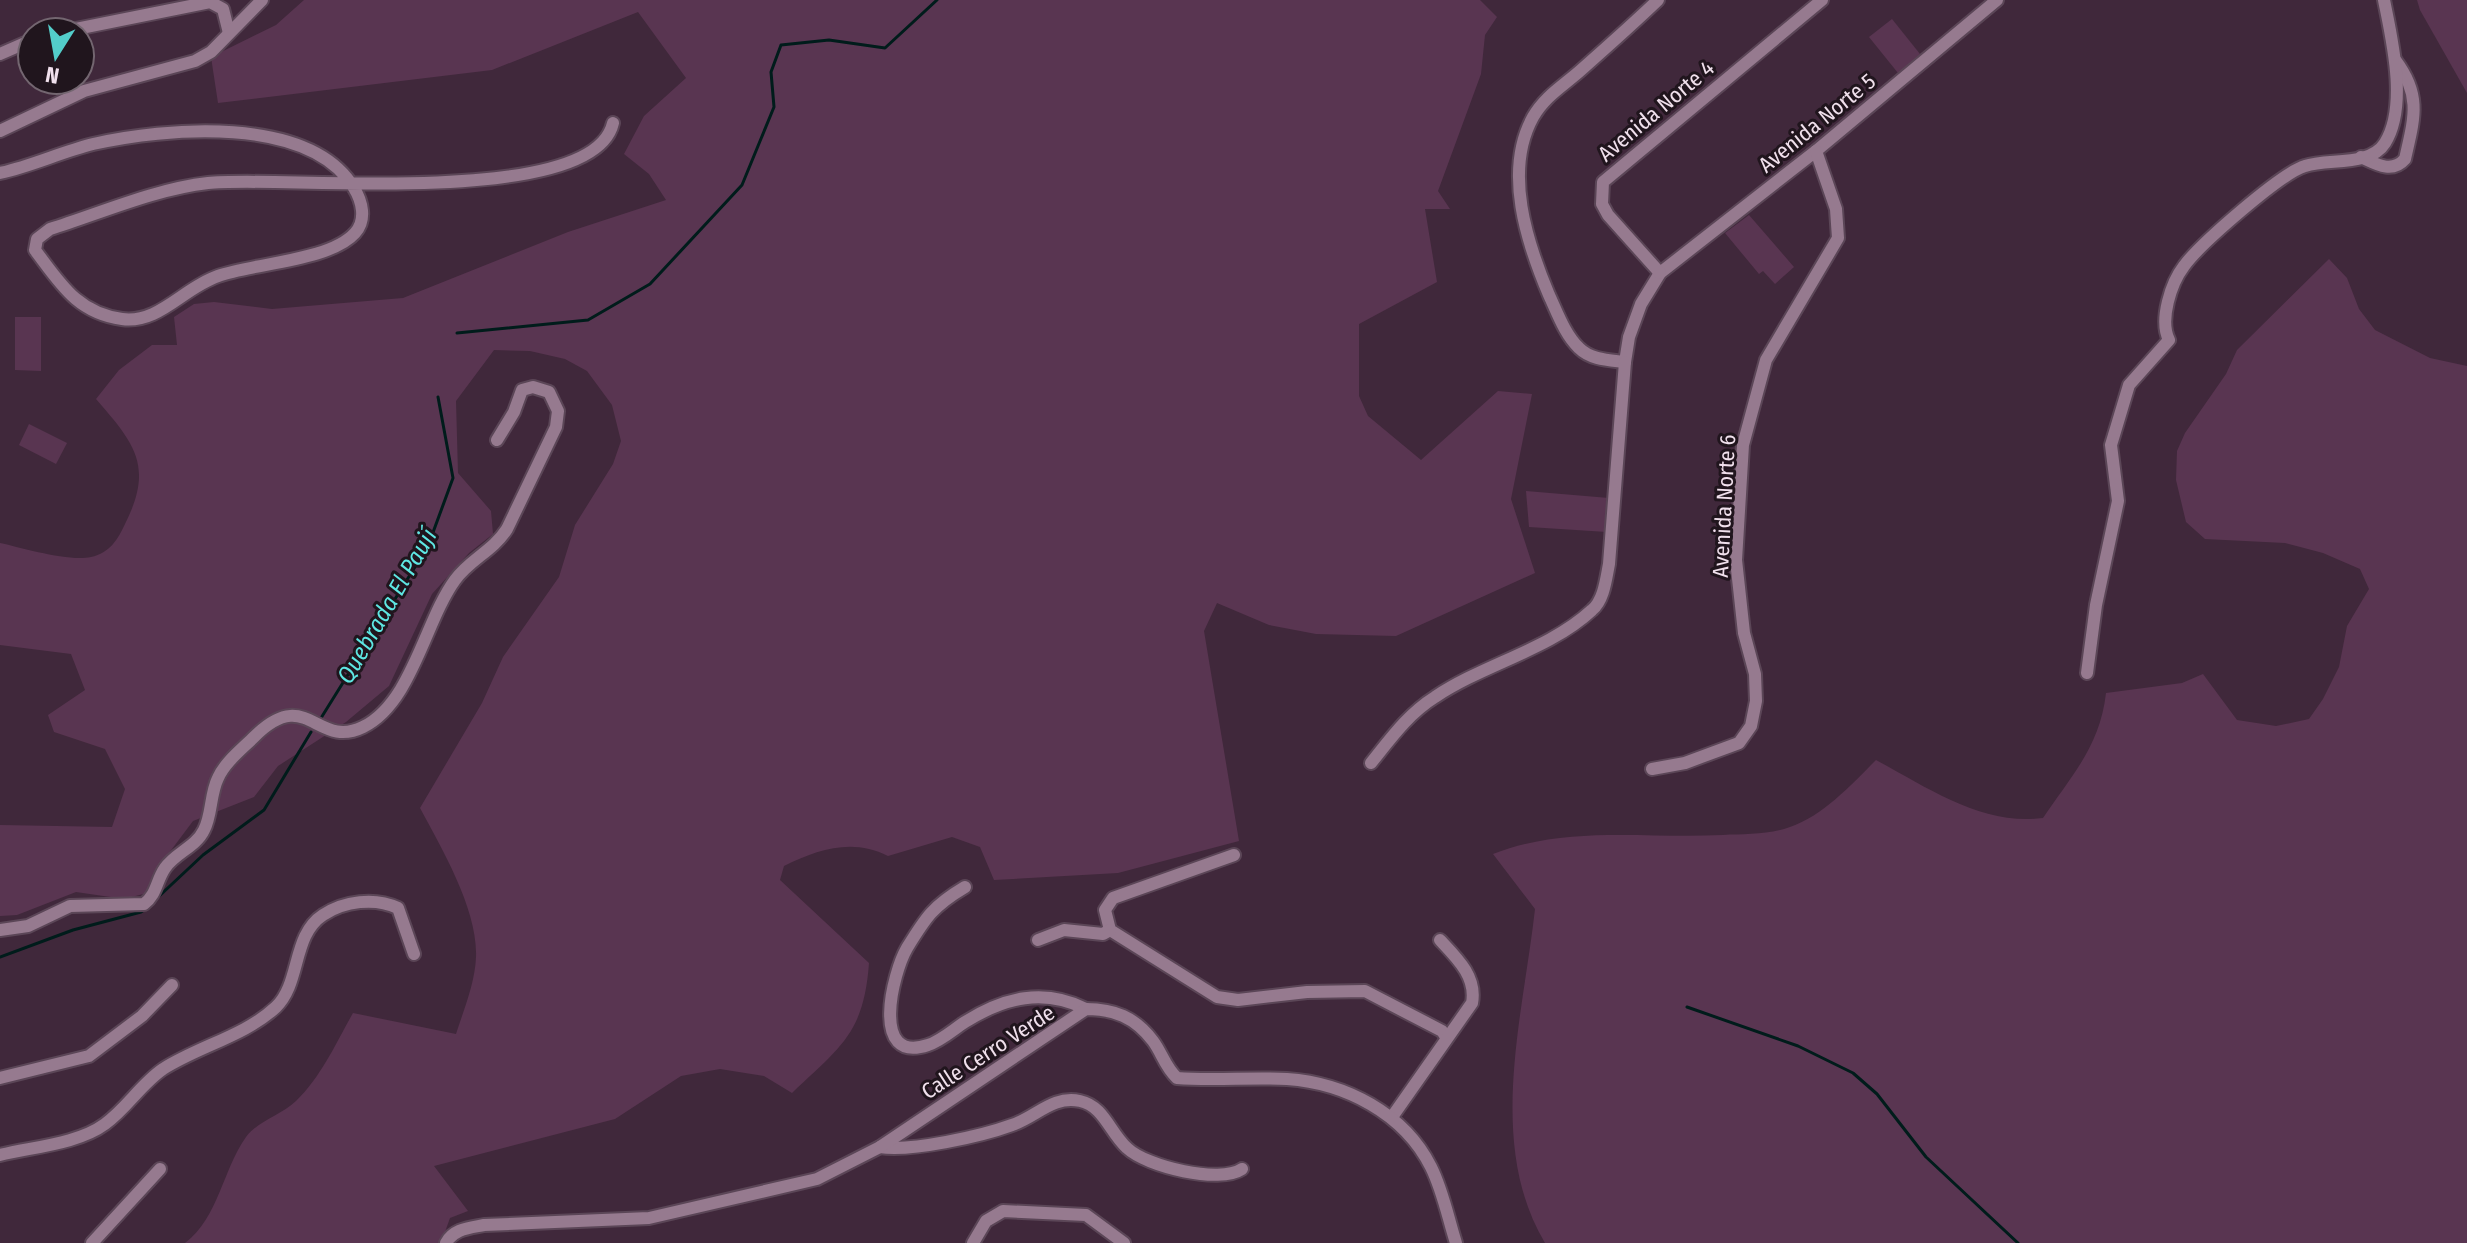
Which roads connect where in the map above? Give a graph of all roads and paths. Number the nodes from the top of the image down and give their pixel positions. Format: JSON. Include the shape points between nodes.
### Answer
{"nodes":[{"id":1,"x":262,"y":0,"type":"edge"},
{"id":2,"x":1658,"y":0,"type":"edge"},
{"id":3,"x":1822,"y":0,"type":"edge"},
{"id":4,"x":1997,"y":0,"type":"edge"},
{"id":5,"x":2384,"y":0,"type":"edge"},
{"id":6,"x":96,"y":25,"type":"edge"},
{"id":7,"x":229,"y":33,"type":"junction"},
{"id":8,"x":2396,"y":61,"type":"junction"},
{"id":9,"x":613,"y":123,"type":"dead end"},
{"id":10,"x":0,"y":131,"type":"edge"},
{"id":11,"x":1816,"y":151,"type":"junction"},
{"id":12,"x":2361,"y":157,"type":"junction"},
{"id":13,"x":0,"y":173,"type":"edge"},
{"id":14,"x":351,"y":184,"type":"junction"},
{"id":15,"x":1660,"y":273,"type":"junction"},
{"id":16,"x":1625,"y":362,"type":"junction"},
{"id":17,"x":497,"y":440,"type":"dead end"},
{"id":18,"x":2087,"y":673,"type":"dead end"},
{"id":19,"x":1371,"y":763,"type":"dead end"},
{"id":20,"x":1652,"y":769,"type":"dead end"},
{"id":21,"x":1234,"y":855,"type":"dead end"},
{"id":22,"x":965,"y":887,"type":"dead end"},
{"id":23,"x":0,"y":930,"type":"edge"},
{"id":24,"x":1110,"y":930,"type":"junction"},
{"id":25,"x":1038,"y":940,"type":"dead end"},
{"id":26,"x":1440,"y":940,"type":"dead end"},
{"id":27,"x":414,"y":954,"type":"dead end"},
{"id":28,"x":172,"y":985,"type":"dead end"},
{"id":29,"x":1086,"y":1009,"type":"junction"},
{"id":30,"x":1446,"y":1037,"type":"junction"},
{"id":31,"x":0,"y":1078,"type":"edge"},
{"id":32,"x":1392,"y":1117,"type":"junction"},
{"id":33,"x":880,"y":1147,"type":"junction"},
{"id":34,"x":0,"y":1155,"type":"edge"},
{"id":35,"x":160,"y":1169,"type":"dead end"},
{"id":36,"x":1242,"y":1169,"type":"dead end"},
{"id":37,"x":92,"y":1243,"type":"edge"},
{"id":38,"x":446,"y":1243,"type":"edge"},
{"id":39,"x":973,"y":1243,"type":"edge"},
{"id":40,"x":1124,"y":1243,"type":"edge"},
{"id":41,"x":1456,"y":1243,"type":"edge"}],
"edges":[{"from":1,"to":7,"type":"street"},
{"from":2,"to":16,"type":"street","via":[[1554,89],[1531,120],[1522,158],[1522,212],[1531,253],[1561,321],[1586,354]]},
{"from":3,"to":15,"type":"street","name":"Avenida Norte 4","via":[[1603,182],[1602,204],[1608,215]]},
{"from":4,"to":11,"type":"street","name":"Avenida Norte 5"},
{"from":5,"to":8,"type":"street"},
{"from":6,"to":7,"type":"street","via":[[210,2],[223,9]]},
{"from":7,"to":10,"type":"street","via":[[195,61],[84,91]]},
{"from":8,"to":12,"type":"street","via":[[2393,121],[2385,143]]},
{"from":8,"to":12,"type":"street","via":[[2410,81],[2414,99],[2405,159],[2381,167]]},
{"from":9,"to":14,"type":"street","via":[[609,138],[597,150],[558,167],[458,184]]},
{"from":11,"to":15,"type":"street","name":"Avenida Norte 5"},
{"from":11,"to":20,"type":"street","name":"Avenida Norte 6","via":[[1836,209],[1838,238],[1766,360],[1743,445],[1736,560],[1744,633],[1755,674],[1751,726],[1739,743]]},
{"from":12,"to":18,"type":"street","via":[[2306,165],[2282,176],[2195,253],[2177,278],[2167,311],[2169,340],[2129,385],[2111,445],[2118,501]]},
{"from":13,"to":14,"type":"street","via":[[117,139],[262,134],[321,157]]},
{"from":14,"to":14,"type":"street","via":[[363,210],[355,233],[330,250],[196,284],[149,319],[118,319],[74,301],[35,250],[37,239],[50,229],[204,183],[253,179]]},
{"from":15,"to":16,"type":"street","via":[[1641,304]]},
{"from":16,"to":19,"type":"street","via":[[1609,564],[1594,609],[1437,695],[1410,715]]},
{"from":17,"to":23,"type":"street","via":[[522,390],[549,392],[558,411],[556,427],[507,529],[457,576],[384,712],[341,733],[291,714],[258,733],[217,778],[205,829],[169,863],[144,904],[70,906],[28,926]]},
{"from":21,"to":24,"type":"street","via":[[1113,898],[1105,910]]},
{"from":22,"to":29,"type":"street","via":[[934,905],[904,953],[888,1022],[896,1039],[928,1045],[979,1014],[1031,997],[1061,997]]},
{"from":24,"to":25,"type":"street","via":[[1064,930]]},
{"from":24,"to":30,"type":"street","via":[[1217,997],[1365,991]]},
{"from":26,"to":30,"type":"street","via":[[1467,971],[1473,996]]},
{"from":27,"to":34,"type":"street","via":[[398,908],[386,902],[341,905],[320,917],[305,935],[276,1006],[164,1069],[106,1124]]},
{"from":28,"to":31,"type":"street","via":[[142,1016],[89,1056]]},
{"from":29,"to":32,"type":"street","name":"Calle Cerro Verde","via":[[1119,1012],[1137,1025],[1177,1078],[1323,1083]]},
{"from":29,"to":33,"type":"street","name":"Calle Cerro Verde"},
{"from":30,"to":32,"type":"street"},
{"from":32,"to":41,"type":"street","name":"Calle Cerro Verde","via":[[1431,1167]]},
{"from":33,"to":36,"type":"street","via":[[906,1149],[992,1132],[1068,1100],[1091,1104],[1128,1150],[1154,1162],[1215,1176],[1230,1177]]},
{"from":33,"to":38,"type":"street","name":"Calle Cerro Verde","via":[[817,1179],[694,1209],[614,1222],[484,1225],[464,1228]]},
{"from":35,"to":37,"type":"street"},
{"from":39,"to":40,"type":"street","via":[[986,1221],[1003,1211],[1086,1215]]}]}
